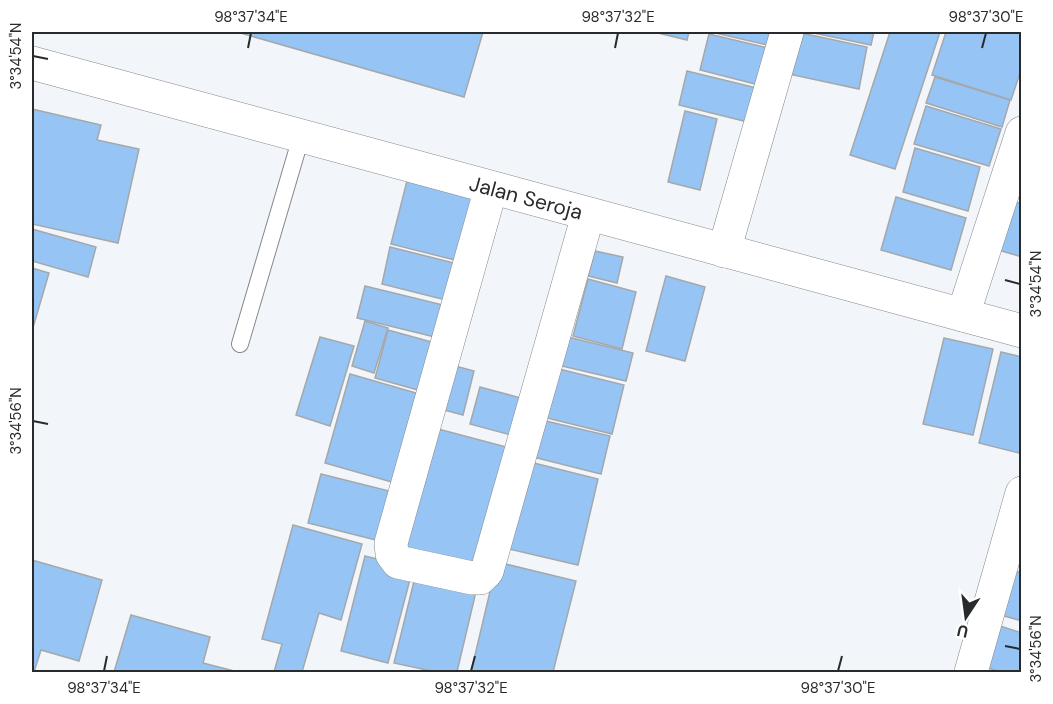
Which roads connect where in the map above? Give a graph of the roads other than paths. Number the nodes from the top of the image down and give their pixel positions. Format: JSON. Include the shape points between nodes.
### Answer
{"nodes":[{"id":1,"x":787,"y":32,"type":"edge"},
{"id":2,"x":32,"y":63,"type":"edge"},
{"id":3,"x":1022,"y":133,"type":"edge"},
{"id":4,"x":301,"y":137,"type":"junction"},
{"id":5,"x":491,"y":188,"type":"junction"},
{"id":6,"x":588,"y":215,"type":"junction"},
{"id":7,"x":724,"y":251,"type":"junction"},
{"id":8,"x":963,"y":315,"type":"junction"},
{"id":9,"x":1022,"y":331,"type":"edge"},
{"id":10,"x":240,"y":344,"type":"dead end"},
{"id":11,"x":1022,"y":494,"type":"edge"},
{"id":12,"x":971,"y":672,"type":"edge"}],
"edges":[{"from":1,"to":7,"type":"street"},
{"from":2,"to":4,"type":"street","name":"Jalan Seroja"},
{"from":3,"to":8,"type":"street"},
{"from":4,"to":5,"type":"street","name":"Jalan Seroja"},
{"from":4,"to":10,"type":"lane"},
{"from":5,"to":6,"type":"street","name":"Jalan Seroja"},
{"from":5,"to":6,"type":"street","via":[[392,543],[392,554],[398,562],[472,578],[480,578],[487,571]]},
{"from":6,"to":7,"type":"street","name":"Jalan Seroja"},
{"from":7,"to":8,"type":"street","name":"Jalan Seroja"},
{"from":8,"to":9,"type":"street","name":"Jalan Seroja"},
{"from":11,"to":12,"type":"street"}]}
